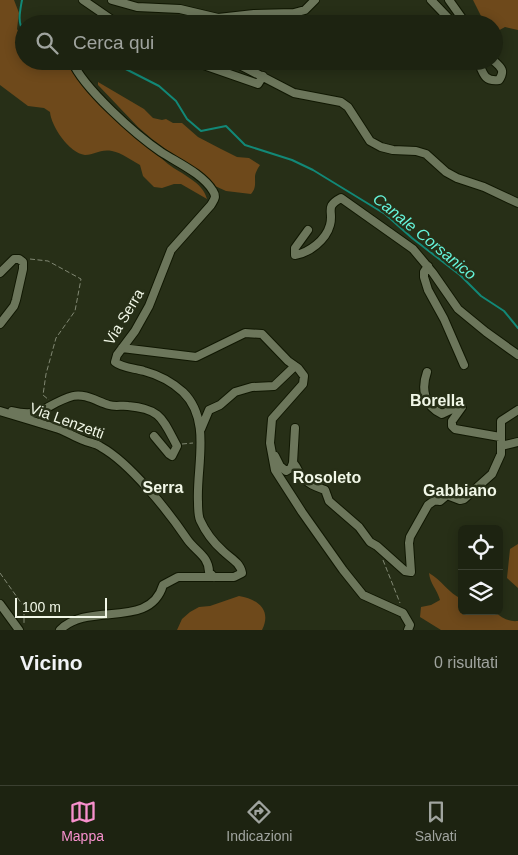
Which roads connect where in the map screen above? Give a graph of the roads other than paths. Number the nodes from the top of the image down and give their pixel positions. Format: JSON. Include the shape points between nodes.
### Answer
{"nodes":[{"id":1,"x":83,"y":0,"type":"edge"},
{"id":2,"x":112,"y":0,"type":"edge"},
{"id":3,"x":315,"y":0,"type":"edge"},
{"id":4,"x":431,"y":0,"type":"edge"},
{"id":5,"x":449,"y":0,"type":"edge"},
{"id":6,"x":105,"y":15,"type":"edge"},
{"id":7,"x":205,"y":15,"type":"edge"},
{"id":8,"x":245,"y":15,"type":"edge"},
{"id":9,"x":445,"y":15,"type":"edge"},
{"id":10,"x":460,"y":15,"type":"edge"},
{"id":11,"x":78,"y":70,"type":"edge"},
{"id":12,"x":218,"y":70,"type":"edge"},
{"id":13,"x":251,"y":70,"type":"edge"},
{"id":14,"x":482,"y":70,"type":"edge"},
{"id":15,"x":502,"y":70,"type":"edge"},
{"id":16,"x":263,"y":76,"type":"junction"},
{"id":17,"x":518,"y":203,"type":"edge"},
{"id":18,"x":308,"y":230,"type":"dead end"},
{"id":19,"x":428,"y":266,"type":"junction"},
{"id":20,"x":0,"y":273,"type":"edge"},
{"id":21,"x":0,"y":324,"type":"edge"},
{"id":22,"x":122,"y":348,"type":"junction"},
{"id":23,"x":518,"y":355,"type":"edge"},
{"id":24,"x":464,"y":364,"type":"dead end"},
{"id":25,"x":295,"y":366,"type":"junction"},
{"id":26,"x":427,"y":372,"type":"dead end"},
{"id":27,"x":0,"y":410,"type":"edge"},
{"id":28,"x":518,"y":410,"type":"edge"},
{"id":29,"x":295,"y":428,"type":"dead end"},
{"id":30,"x":200,"y":429,"type":"junction"},
{"id":31,"x":154,"y":436,"type":"dead end"},
{"id":32,"x":500,"y":442,"type":"junction"},
{"id":33,"x":518,"y":442,"type":"edge"},
{"id":34,"x":272,"y":450,"type":"junction"},
{"id":35,"x":293,"y":463,"type":"junction"},
{"id":36,"x":214,"y":577,"type":"junction"},
{"id":37,"x":0,"y":604,"type":"edge"},
{"id":38,"x":19,"y":630,"type":"edge"},
{"id":39,"x":60,"y":630,"type":"edge"},
{"id":40,"x":408,"y":630,"type":"edge"}],
"edges":[{"from":1,"to":6,"type":"street"},
{"from":2,"to":7,"type":"street","via":[[136,8],[180,9]]},
{"from":3,"to":8,"type":"street","via":[[305,10],[294,13]]},
{"from":4,"to":9,"type":"street"},
{"from":5,"to":10,"type":"street"},
{"from":11,"to":22,"type":"street","name":"Via Serra","via":[[98,96],[137,134],[200,178],[215,194],[211,205],[171,250],[149,306]]},
{"from":12,"to":16,"type":"street","via":[[258,84]]},
{"from":13,"to":16,"type":"street"},
{"from":14,"to":15,"type":"street","via":[[491,81],[499,80]]},
{"from":16,"to":17,"type":"street","via":[[294,93],[341,102],[352,112],[370,141],[393,150],[426,154],[457,178]]},
{"from":18,"to":19,"type":"street","via":[[295,248],[295,255],[306,253],[322,240],[330,225],[330,209],[341,198],[413,249]]},
{"from":19,"to":23,"type":"street","via":[[458,309]]},
{"from":19,"to":24,"type":"street","via":[[424,272],[428,290]]},
{"from":20,"to":21,"type":"street","via":[[14,259],[23,262],[14,306]]},
{"from":22,"to":25,"type":"street","via":[[196,357],[245,332],[262,334]]},
{"from":22,"to":30,"type":"street","name":"Via Serra","via":[[115,362],[157,375],[176,386],[190,400]]},
{"from":25,"to":30,"type":"street","via":[[274,386],[236,392],[209,410]]},
{"from":25,"to":34,"type":"street","via":[[304,376],[303,384],[272,419]]},
{"from":26,"to":32,"type":"street","via":[[423,394],[435,411],[442,414],[461,405],[452,421],[455,429]]},
{"from":27,"to":31,"type":"street","via":[[31,414],[75,396],[111,406],[146,408],[156,412],[177,446],[172,456]]},
{"from":27,"to":36,"type":"street","name":"Via Lenzetti","via":[[60,429],[108,451],[135,475],[169,514],[206,559],[209,572]]},
{"from":28,"to":32,"type":"street","via":[[501,421]]},
{"from":29,"to":35,"type":"street"},
{"from":30,"to":36,"type":"street","name":"Via Serra","via":[[197,485],[200,520],[222,551],[241,567],[242,573],[234,577]]},
{"from":32,"to":33,"type":"street"},
{"from":32,"to":35,"type":"street","via":[[501,454],[492,474],[464,499],[447,495],[428,505],[410,537],[411,572],[405,571],[370,542],[359,527],[329,501],[325,490],[301,477]]},
{"from":34,"to":35,"type":"street","via":[[280,466],[286,470]]},
{"from":34,"to":40,"type":"street","via":[[275,470],[343,570],[364,595],[403,613],[410,625]]},
{"from":36,"to":39,"type":"street","via":[[178,577],[163,585],[160,595],[150,606],[132,613],[85,618]]},
{"from":37,"to":38,"type":"street"}]}
